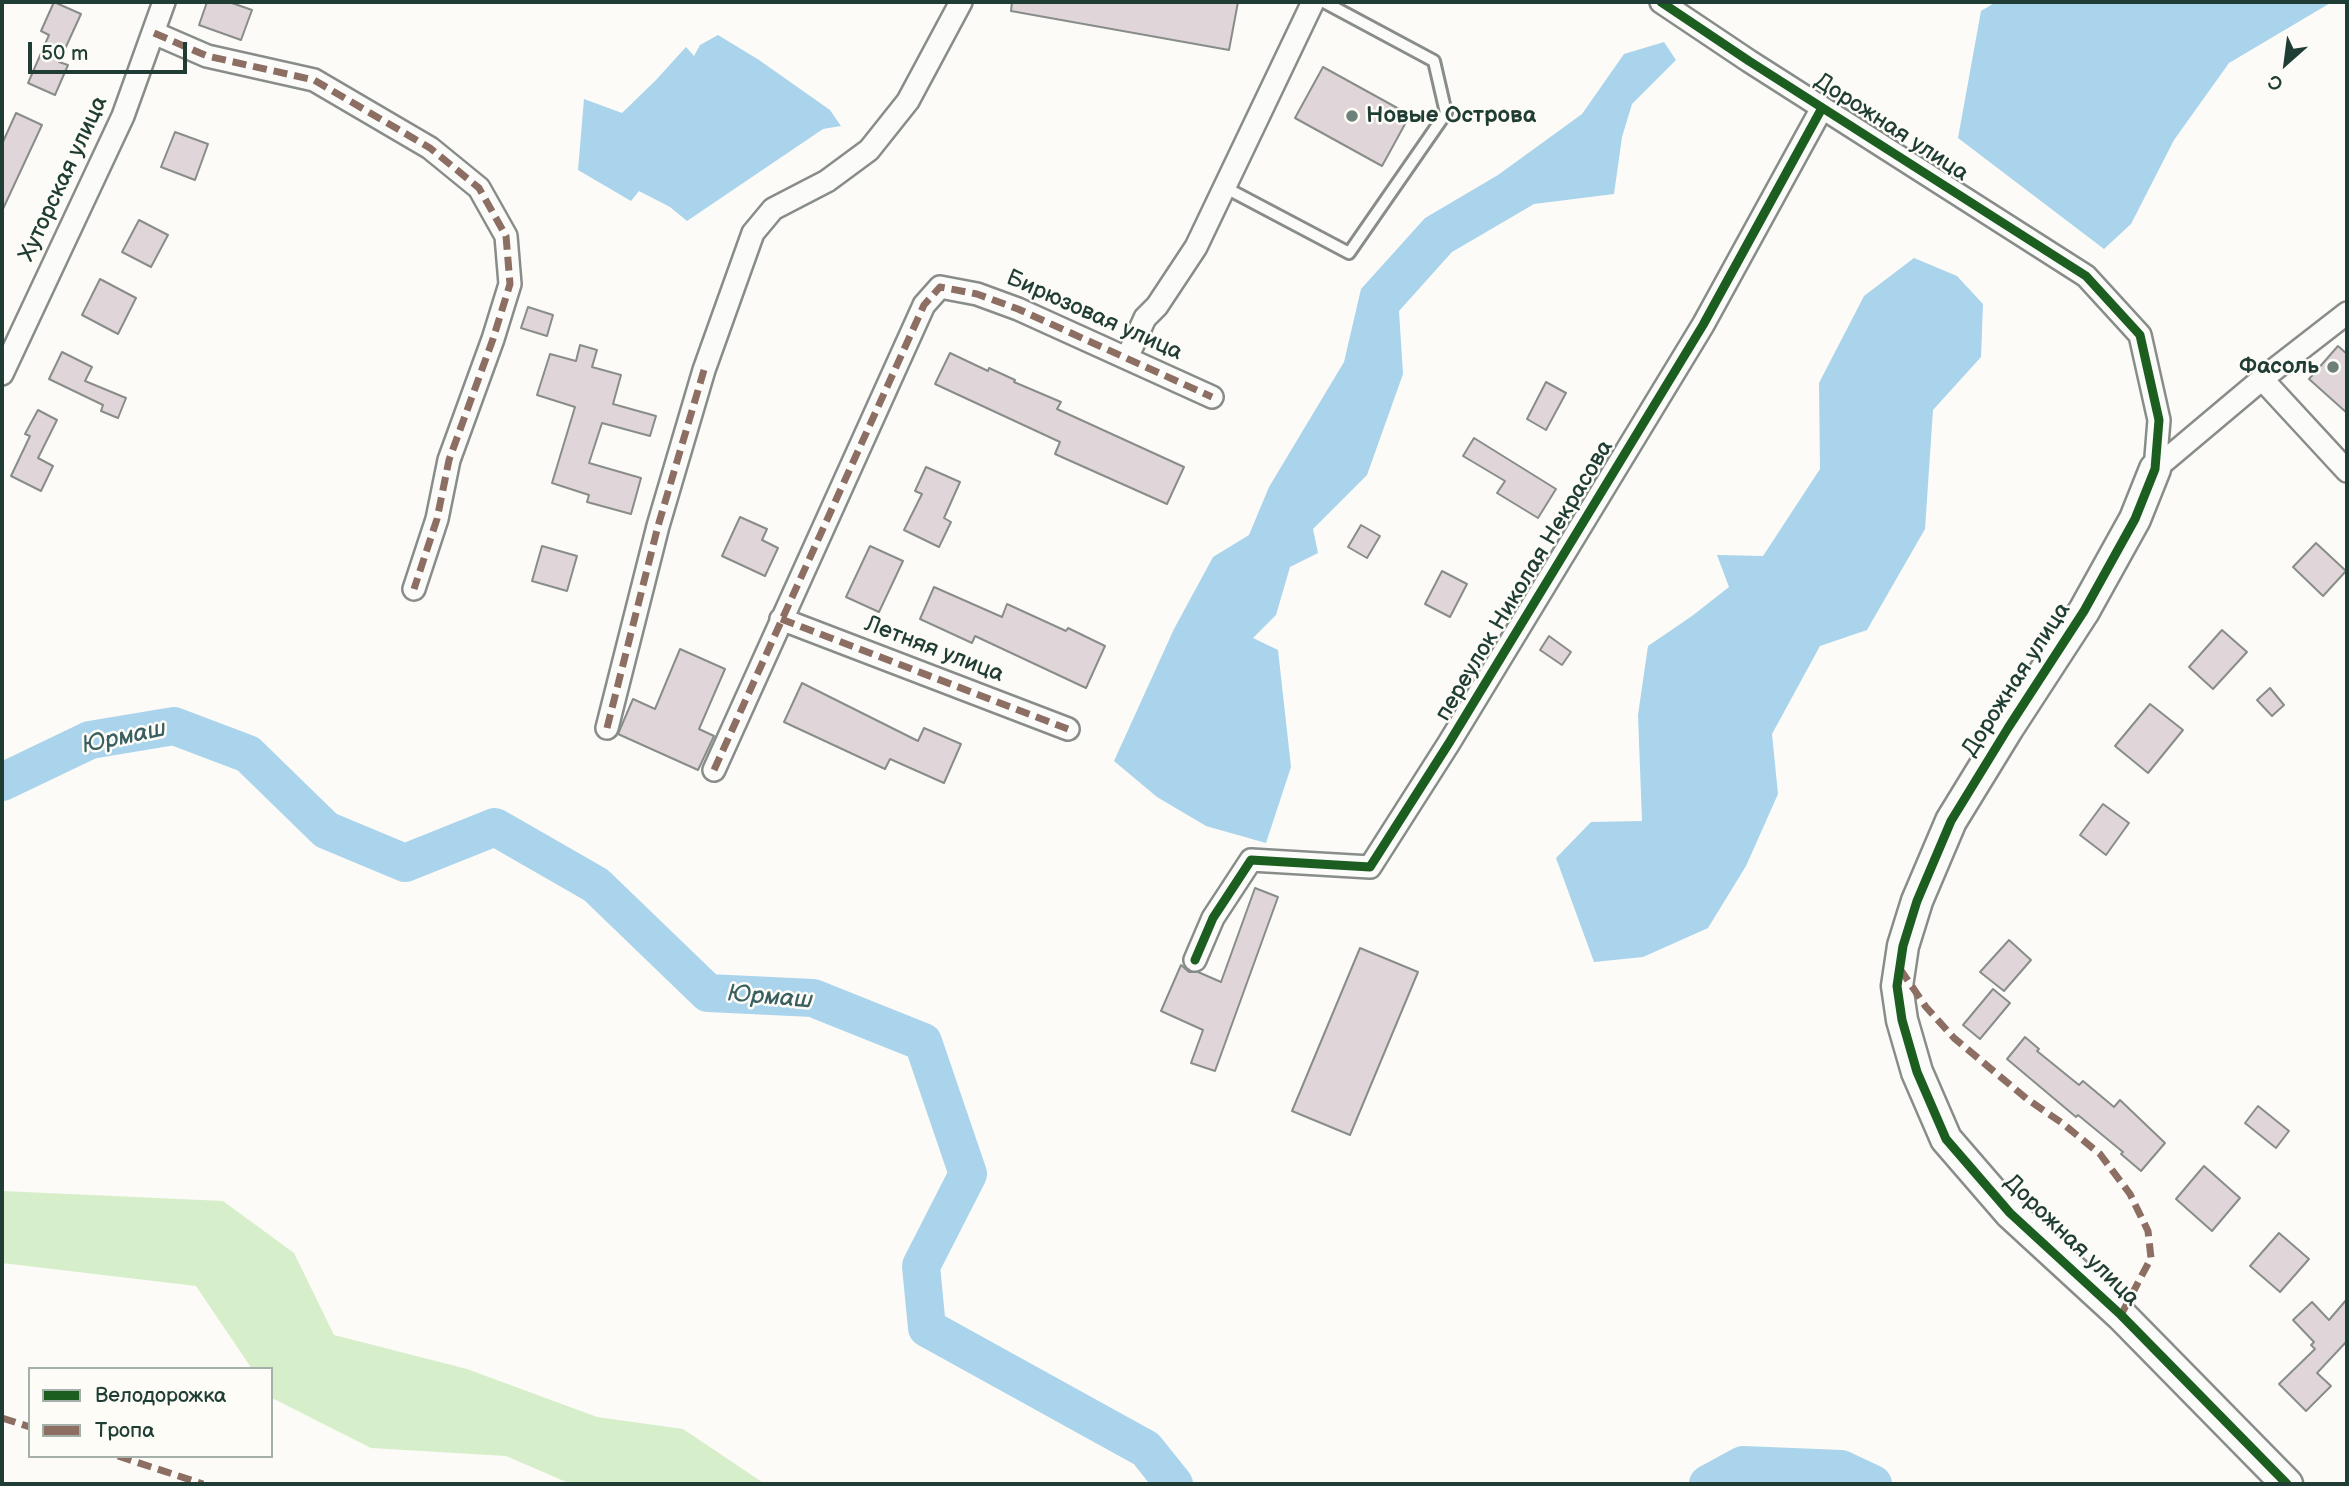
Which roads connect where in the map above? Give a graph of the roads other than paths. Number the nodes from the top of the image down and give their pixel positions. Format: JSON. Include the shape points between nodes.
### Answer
{"nodes":[{"id":1,"x":164,"y":2,"type":"edge"},
{"id":2,"x":961,"y":2,"type":"edge"},
{"id":3,"x":1313,"y":2,"type":"edge"},
{"id":4,"x":1324,"y":2,"type":"edge"},
{"id":5,"x":1661,"y":2,"type":"edge"},
{"id":6,"x":154,"y":33,"type":"junction"},
{"id":7,"x":1822,"y":108,"type":"junction"},
{"id":8,"x":1226,"y":188,"type":"junction"},
{"id":9,"x":2347,"y":313,"type":"edge"},
{"id":10,"x":1127,"y":358,"type":"junction"},
{"id":11,"x":2,"y":374,"type":"edge"},
{"id":12,"x":2262,"y":379,"type":"junction"},
{"id":13,"x":1212,"y":397,"type":"dead end"},
{"id":14,"x":2155,"y":469,"type":"junction"},
{"id":15,"x":2347,"y":471,"type":"edge"},
{"id":16,"x":414,"y":589,"type":"dead end"},
{"id":17,"x":781,"y":619,"type":"junction"},
{"id":18,"x":607,"y":728,"type":"dead end"},
{"id":19,"x":1068,"y":729,"type":"dead end"},
{"id":20,"x":715,"y":770,"type":"dead end"},
{"id":21,"x":1195,"y":960,"type":"dead end"},
{"id":22,"x":2287,"y":1484,"type":"edge"}],
"edges":[{"from":1,"to":6,"type":"street","name":"Хуторская улица"},
{"from":2,"to":18,"type":"street","via":[[908,101],[869,150],[827,181],[773,209],[753,233],[700,383]]},
{"from":3,"to":8,"type":"street"},
{"from":4,"to":8,"type":"lane","via":[[1434,61],[1446,113],[1349,254]]},
{"from":5,"to":7,"type":"street","name":"Дорожная улица"},
{"from":6,"to":11,"type":"street","name":"Хуторская улица","via":[[123,116]]},
{"from":6,"to":16,"type":"street","via":[[207,55],[314,80],[430,148],[479,188],[506,236],[510,284],[449,460],[438,519]]},
{"from":7,"to":14,"type":"street","name":"Дорожная улица","via":[[2086,276],[2140,335],[2159,420]]},
{"from":7,"to":21,"type":"street","name":"переулок Николая Некрасова","via":[[1703,325],[1370,867],[1251,860],[1213,918]]},
{"from":8,"to":10,"type":"street","via":[[1196,247],[1145,318]]},
{"from":9,"to":12,"type":"street"},
{"from":10,"to":13,"type":"street","name":"Бирюзовая улица"},
{"from":10,"to":17,"type":"street","name":"Бирюзовая улица","via":[[1018,309],[940,287],[924,305]]},
{"from":12,"to":14,"type":"street"},
{"from":12,"to":15,"type":"street"},
{"from":14,"to":22,"type":"street","name":"Дорожная улица","via":[[2135,519],[2084,611],[1951,821],[1917,901],[1897,986],[1917,1072],[1946,1139],[2010,1213],[2121,1315]]},
{"from":17,"to":19,"type":"street","name":"Летняя улица"},
{"from":17,"to":20,"type":"street"}]}
